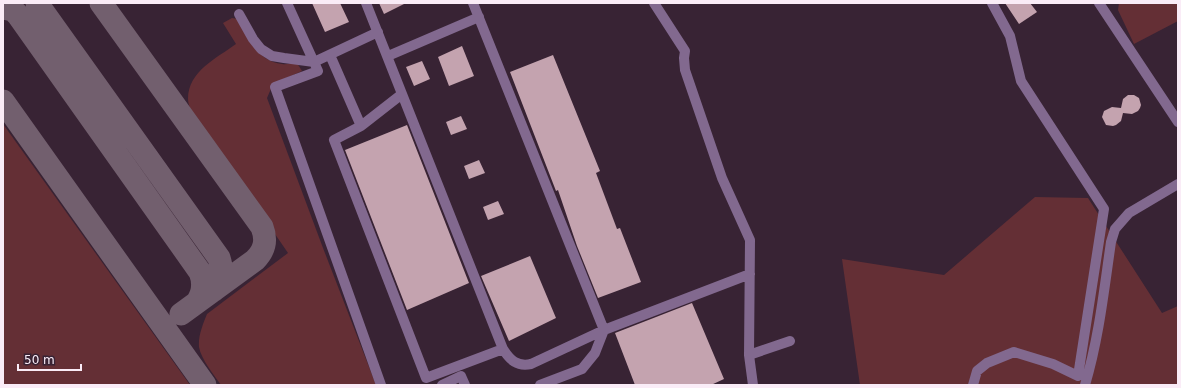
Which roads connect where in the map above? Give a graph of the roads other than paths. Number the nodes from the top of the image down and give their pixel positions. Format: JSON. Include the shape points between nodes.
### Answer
{"nodes":[{"id":1,"x":287,"y":3,"type":"edge"},
{"id":2,"x":366,"y":3,"type":"edge"},
{"id":3,"x":473,"y":3,"type":"edge"},
{"id":4,"x":654,"y":3,"type":"edge"},
{"id":5,"x":992,"y":3,"type":"edge"},
{"id":6,"x":1099,"y":3,"type":"edge"},
{"id":7,"x":239,"y":14,"type":"dead end"},
{"id":8,"x":479,"y":17,"type":"junction"},
{"id":9,"x":378,"y":32,"type":"junction"},
{"id":10,"x":330,"y":55,"type":"junction"},
{"id":11,"x":388,"y":56,"type":"junction"},
{"id":12,"x":314,"y":62,"type":"junction"},
{"id":13,"x":402,"y":94,"type":"junction"},
{"id":14,"x":1178,"y":122,"type":"edge"},
{"id":15,"x":361,"y":126,"type":"junction"},
{"id":16,"x":1178,"y":184,"type":"edge"},
{"id":17,"x":750,"y":274,"type":"junction"},
{"id":18,"x":604,"y":330,"type":"junction"},
{"id":19,"x":790,"y":341,"type":"dead end"},
{"id":20,"x":503,"y":349,"type":"junction"},
{"id":21,"x":749,"y":355,"type":"junction"},
{"id":22,"x":381,"y":385,"type":"edge"},
{"id":23,"x":442,"y":385,"type":"edge"},
{"id":24,"x":465,"y":385,"type":"edge"},
{"id":25,"x":540,"y":385,"type":"edge"},
{"id":26,"x":753,"y":385,"type":"edge"},
{"id":27,"x":973,"y":385,"type":"edge"},
{"id":28,"x":1085,"y":385,"type":"edge"}],
"edges":[{"from":1,"to":12,"type":"street"},
{"from":2,"to":9,"type":"street"},
{"from":3,"to":8,"type":"street"},
{"from":4,"to":17,"type":"street","via":[[685,51],[685,70],[719,171],[750,240]]},
{"from":5,"to":27,"type":"street","via":[[1010,36],[1021,81],[1104,209],[1078,376],[1053,364],[1014,352],[987,363],[977,371]]},
{"from":6,"to":14,"type":"street"},
{"from":7,"to":12,"type":"street","via":[[261,49],[272,56]]},
{"from":8,"to":11,"type":"street"},
{"from":8,"to":18,"type":"street"},
{"from":9,"to":10,"type":"street"},
{"from":9,"to":11,"type":"street"},
{"from":10,"to":12,"type":"street"},
{"from":10,"to":15,"type":"street"},
{"from":11,"to":13,"type":"street"},
{"from":12,"to":22,"type":"street","via":[[318,71],[274,87]]},
{"from":13,"to":15,"type":"street"},
{"from":13,"to":20,"type":"street"},
{"from":15,"to":20,"type":"street","via":[[334,140],[426,378]]},
{"from":16,"to":28,"type":"street","via":[[1129,213],[1116,229],[1111,242],[1099,322]]},
{"from":17,"to":18,"type":"street"},
{"from":17,"to":21,"type":"street"},
{"from":18,"to":20,"type":"street","via":[[524,366],[511,359]]},
{"from":18,"to":25,"type":"street","via":[[595,353],[582,369]]},
{"from":19,"to":21,"type":"street"},
{"from":21,"to":26,"type":"street"},
{"from":23,"to":24,"type":"street","via":[[461,376]]}]}
